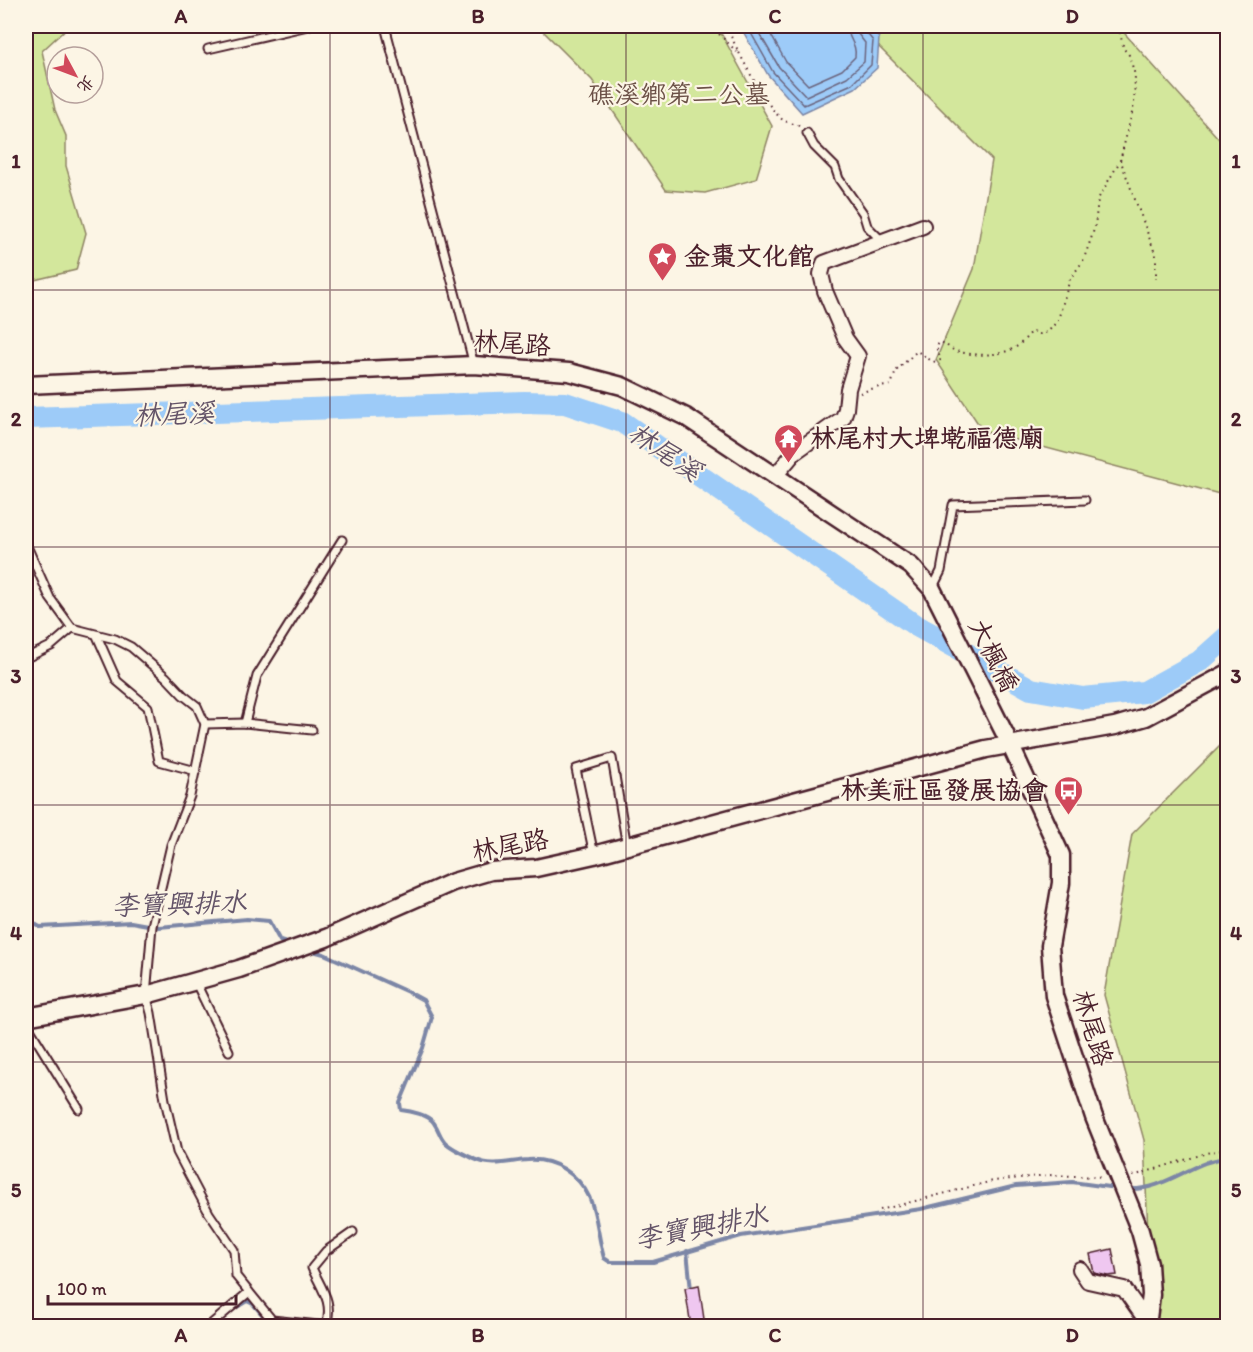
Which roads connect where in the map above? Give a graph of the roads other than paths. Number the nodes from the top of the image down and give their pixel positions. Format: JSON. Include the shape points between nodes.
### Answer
{"nodes":[{"id":1,"x":308,"y":26,"type":"edge"},
{"id":2,"x":385,"y":26,"type":"edge"},
{"id":3,"x":208,"y":49,"type":"dead end"},
{"id":4,"x":807,"y":133,"type":"road end"},
{"id":5,"x":923,"y":226,"type":"dead end"},
{"id":6,"x":882,"y":241,"type":"junction"},
{"id":7,"x":474,"y":365,"type":"junction"},
{"id":8,"x":26,"y":385,"type":"edge"},
{"id":9,"x":774,"y":476,"type":"junction"},
{"id":10,"x":1085,"y":500,"type":"dead end"},
{"id":11,"x":342,"y":540,"type":"dead end"},
{"id":12,"x":26,"y":544,"type":"edge"},
{"id":13,"x":932,"y":590,"type":"junction"},
{"id":14,"x":72,"y":628,"type":"junction"},
{"id":15,"x":97,"y":636,"type":"junction"},
{"id":16,"x":26,"y":658,"type":"edge"},
{"id":17,"x":1227,"y":673,"type":"edge"},
{"id":18,"x":246,"y":723,"type":"junction"},
{"id":19,"x":206,"y":724,"type":"junction"},
{"id":20,"x":312,"y":730,"type":"dead end"},
{"id":21,"x":1010,"y":744,"type":"junction"},
{"id":22,"x":196,"y":771,"type":"junction"},
{"id":23,"x":627,"y":847,"type":"junction"},
{"id":24,"x":594,"y":855,"type":"junction"},
{"id":25,"x":195,"y":982,"type":"junction"},
{"id":26,"x":146,"y":995,"type":"junction"},
{"id":27,"x":26,"y":1017,"type":"edge"},
{"id":28,"x":26,"y":1023,"type":"edge"},
{"id":29,"x":229,"y":1051,"type":"dead end"},
{"id":30,"x":79,"y":1109,"type":"dead end"},
{"id":31,"x":353,"y":1232,"type":"dead end"},
{"id":32,"x":1080,"y":1269,"type":"dead end"},
{"id":33,"x":249,"y":1292,"type":"junction"},
{"id":34,"x":1147,"y":1325,"type":"edge"},
{"id":35,"x":209,"y":1326,"type":"edge"},
{"id":36,"x":327,"y":1326,"type":"edge"}],
"edges":[{"from":1,"to":3,"type":"lane"},
{"from":2,"to":7,"type":"lane"},
{"from":4,"to":6,"type":"lane","via":[[835,167],[867,226]]},
{"from":5,"to":6,"type":"street"},
{"from":6,"to":9,"type":"street","via":[[824,263],[821,268],[825,291],[845,338],[858,357],[843,418],[795,452]]},
{"from":7,"to":8,"type":"street","name":"林尾路"},
{"from":7,"to":9,"type":"street","name":"林尾路","via":[[569,372],[622,386],[686,417]]},
{"from":9,"to":13,"type":"street","name":"林尾路","via":[[911,566]]},
{"from":10,"to":13,"type":"lane","via":[[953,505],[941,571]]},
{"from":11,"to":18,"type":"lane","via":[[257,676]]},
{"from":12,"to":14,"type":"lane","via":[[50,598]]},
{"from":13,"to":21,"type":"street","name":"大楓橋"},
{"from":14,"to":15,"type":"lane"},
{"from":14,"to":16,"type":"lane","via":[[51,646]]},
{"from":15,"to":19,"type":"lane","via":[[131,647],[197,706]]},
{"from":15,"to":22,"type":"lane","via":[[117,681],[148,707],[159,761]]},
{"from":17,"to":21,"type":"street","name":"林尾路","via":[[1146,717]]},
{"from":18,"to":19,"type":"lane"},
{"from":18,"to":20,"type":"lane"},
{"from":19,"to":22,"type":"lane"},
{"from":21,"to":23,"type":"street","name":"林尾路"},
{"from":21,"to":34,"type":"street","name":"林尾路","via":[[1061,855],[1061,883],[1050,946],[1054,996],[1094,1116],[1140,1231],[1149,1264],[1151,1295]]},
{"from":22,"to":26,"type":"lane","via":[[171,845],[152,926]]},
{"from":23,"to":24,"type":"street","name":"林尾路"},
{"from":23,"to":24,"type":"lane","via":[[612,758],[576,768]]},
{"from":24,"to":25,"type":"street","name":"林尾路","via":[[536,868],[491,871],[453,882],[326,938]]},
{"from":25,"to":26,"type":"street","name":"林尾路"},
{"from":25,"to":29,"type":"lane"},
{"from":26,"to":27,"type":"street","name":"林尾路"},
{"from":26,"to":33,"type":"lane","via":[[177,1152],[209,1213],[234,1250],[236,1276]]},
{"from":28,"to":30,"type":"lane"},
{"from":31,"to":36,"type":"lane","via":[[326,1251],[312,1268],[328,1300]]},
{"from":32,"to":34,"type":"street","via":[[1088,1281],[1124,1289]]},
{"from":33,"to":35,"type":"lane"},
{"from":33,"to":36,"type":"lane","via":[[272,1320]]}]}
